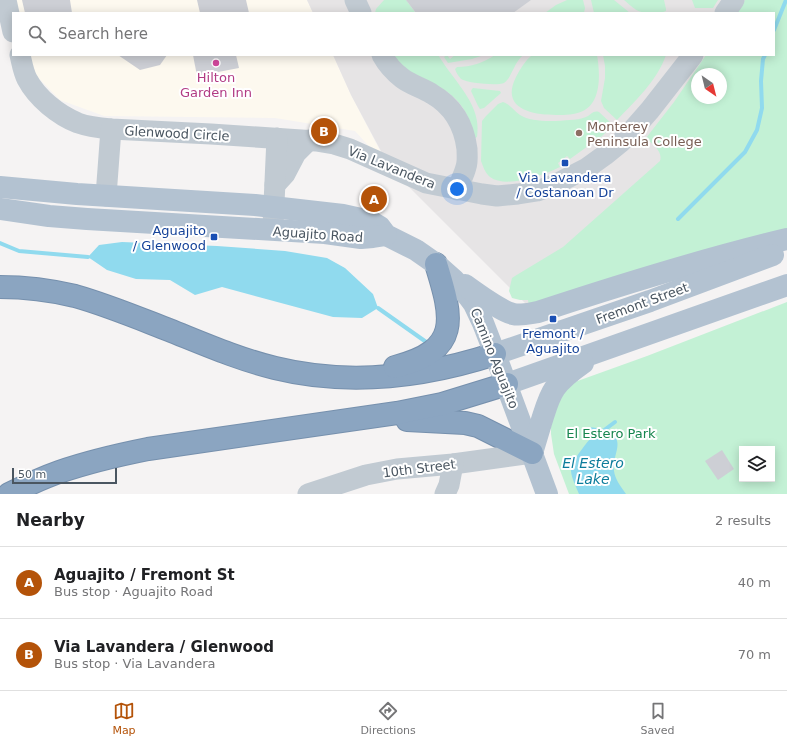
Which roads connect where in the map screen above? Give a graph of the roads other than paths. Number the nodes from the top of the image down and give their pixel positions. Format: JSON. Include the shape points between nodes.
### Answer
{"nodes":[{"id":1,"x":6,"y":0,"type":"edge"},
{"id":2,"x":355,"y":0,"type":"edge"},
{"id":3,"x":734,"y":0,"type":"edge"},
{"id":4,"x":361,"y":12,"type":"edge"},
{"id":5,"x":726,"y":12,"type":"edge"},
{"id":6,"x":12,"y":27,"type":"edge"},
{"id":7,"x":20,"y":56,"type":"edge"},
{"id":8,"x":383,"y":56,"type":"edge"},
{"id":9,"x":692,"y":56,"type":"edge"},
{"id":10,"x":111,"y":129,"type":"junction"},
{"id":11,"x":277,"y":138,"type":"junction"},
{"id":12,"x":309,"y":140,"type":"junction"},
{"id":13,"x":275,"y":185,"type":"junction"},
{"id":14,"x":0,"y":186,"type":"edge"},
{"id":15,"x":457,"y":190,"type":"junction"},
{"id":16,"x":106,"y":196,"type":"junction"},
{"id":17,"x":274,"y":207,"type":"junction"},
{"id":18,"x":0,"y":209,"type":"edge"},
{"id":19,"x":273,"y":230,"type":"junction"},
{"id":20,"x":386,"y":235,"type":"junction"},
{"id":21,"x":787,"y":239,"type":"edge"},
{"id":22,"x":787,"y":249,"type":"edge"},
{"id":23,"x":436,"y":264,"type":"junction"},
{"id":24,"x":787,"y":285,"type":"edge"},
{"id":25,"x":0,"y":286,"type":"edge"},
{"id":26,"x":597,"y":353,"type":"junction"},
{"id":27,"x":496,"y":354,"type":"junction"},
{"id":28,"x":351,"y":378,"type":"junction"},
{"id":29,"x":507,"y":384,"type":"junction"},
{"id":30,"x":366,"y":418,"type":"junction"},
{"id":31,"x":532,"y":453,"type":"junction"},
{"id":32,"x":453,"y":464,"type":"junction"},
{"id":33,"x":8,"y":494,"type":"edge"},
{"id":34,"x":308,"y":494,"type":"edge"},
{"id":35,"x":445,"y":494,"type":"edge"},
{"id":36,"x":548,"y":494,"type":"edge"}],
"edges":[{"from":1,"to":6,"type":"street"},
{"from":2,"to":4,"type":"street"},
{"from":3,"to":5,"type":"street"},
{"from":7,"to":10,"type":"street","name":"Glenwood Circle","via":[[31,85],[54,109],[79,123]]},
{"from":8,"to":15,"type":"street","via":[[402,78],[446,104],[460,122],[466,142],[467,165]]},
{"from":9,"to":15,"type":"street","name":"Via Lavandera","via":[[632,131],[586,168],[554,185],[531,192],[497,196]]},
{"from":10,"to":11,"type":"street","name":"Glenwood Circle"},
{"from":10,"to":16,"type":"street"},
{"from":11,"to":12,"type":"street","name":"Via Lavandera"},
{"from":11,"to":13,"type":"street"},
{"from":12,"to":13,"type":"street","via":[[296,153],[285,174]]},
{"from":12,"to":15,"type":"street","name":"Via Lavandera","via":[[350,149],[426,183]]},
{"from":13,"to":17,"type":"street"},
{"from":14,"to":16,"type":"main road","name":"Aguajito Road"},
{"from":16,"to":17,"type":"main road","name":"Aguajito Road"},
{"from":17,"to":19,"type":"street"},
{"from":17,"to":20,"type":"main road","name":"Aguajito Road","via":[[355,217],[370,221]]},
{"from":18,"to":19,"type":"main road","name":"Aguajito Road","via":[[69,218]]},
{"from":19,"to":20,"type":"main road","name":"Aguajito Road","via":[[361,238]]},
{"from":20,"to":23,"type":"main road","name":"Camino Aguajito","via":[[416,250]]},
{"from":21,"to":23,"type":"main road","via":[[686,265],[538,312],[523,314],[514,314],[500,308]]},
{"from":22,"to":27,"type":"main road","name":"Fremont Street","via":[[650,301]]},
{"from":23,"to":27,"type":"main road","name":"Camino Aguajito","via":[[454,280],[474,304]]},
{"from":23,"to":28,"type":"highway","via":[[446,295],[448,311],[448,327],[442,341],[429,353],[413,362]]},
{"from":24,"to":26,"type":"main road"},
{"from":25,"to":28,"type":"highway","via":[[75,296],[268,366],[316,375]]},
{"from":26,"to":29,"type":"main road"},
{"from":26,"to":31,"type":"main road","via":[[571,371],[554,389]]},
{"from":27,"to":28,"type":"highway","via":[[424,372],[379,378]]},
{"from":27,"to":29,"type":"main road","name":"Camino Aguajito"},
{"from":29,"to":30,"type":"highway","via":[[427,408]]},
{"from":29,"to":31,"type":"main road","name":"Camino Aguajito"},
{"from":30,"to":31,"type":"highway","via":[[472,424]]},
{"from":30,"to":33,"type":"highway","via":[[118,455],[58,472]]},
{"from":31,"to":32,"type":"street","name":"10th Street"},
{"from":31,"to":36,"type":"main road","name":"Camino Aguajito"},
{"from":32,"to":34,"type":"street","name":"10th Street","via":[[366,475]]},
{"from":32,"to":35,"type":"street"}]}
